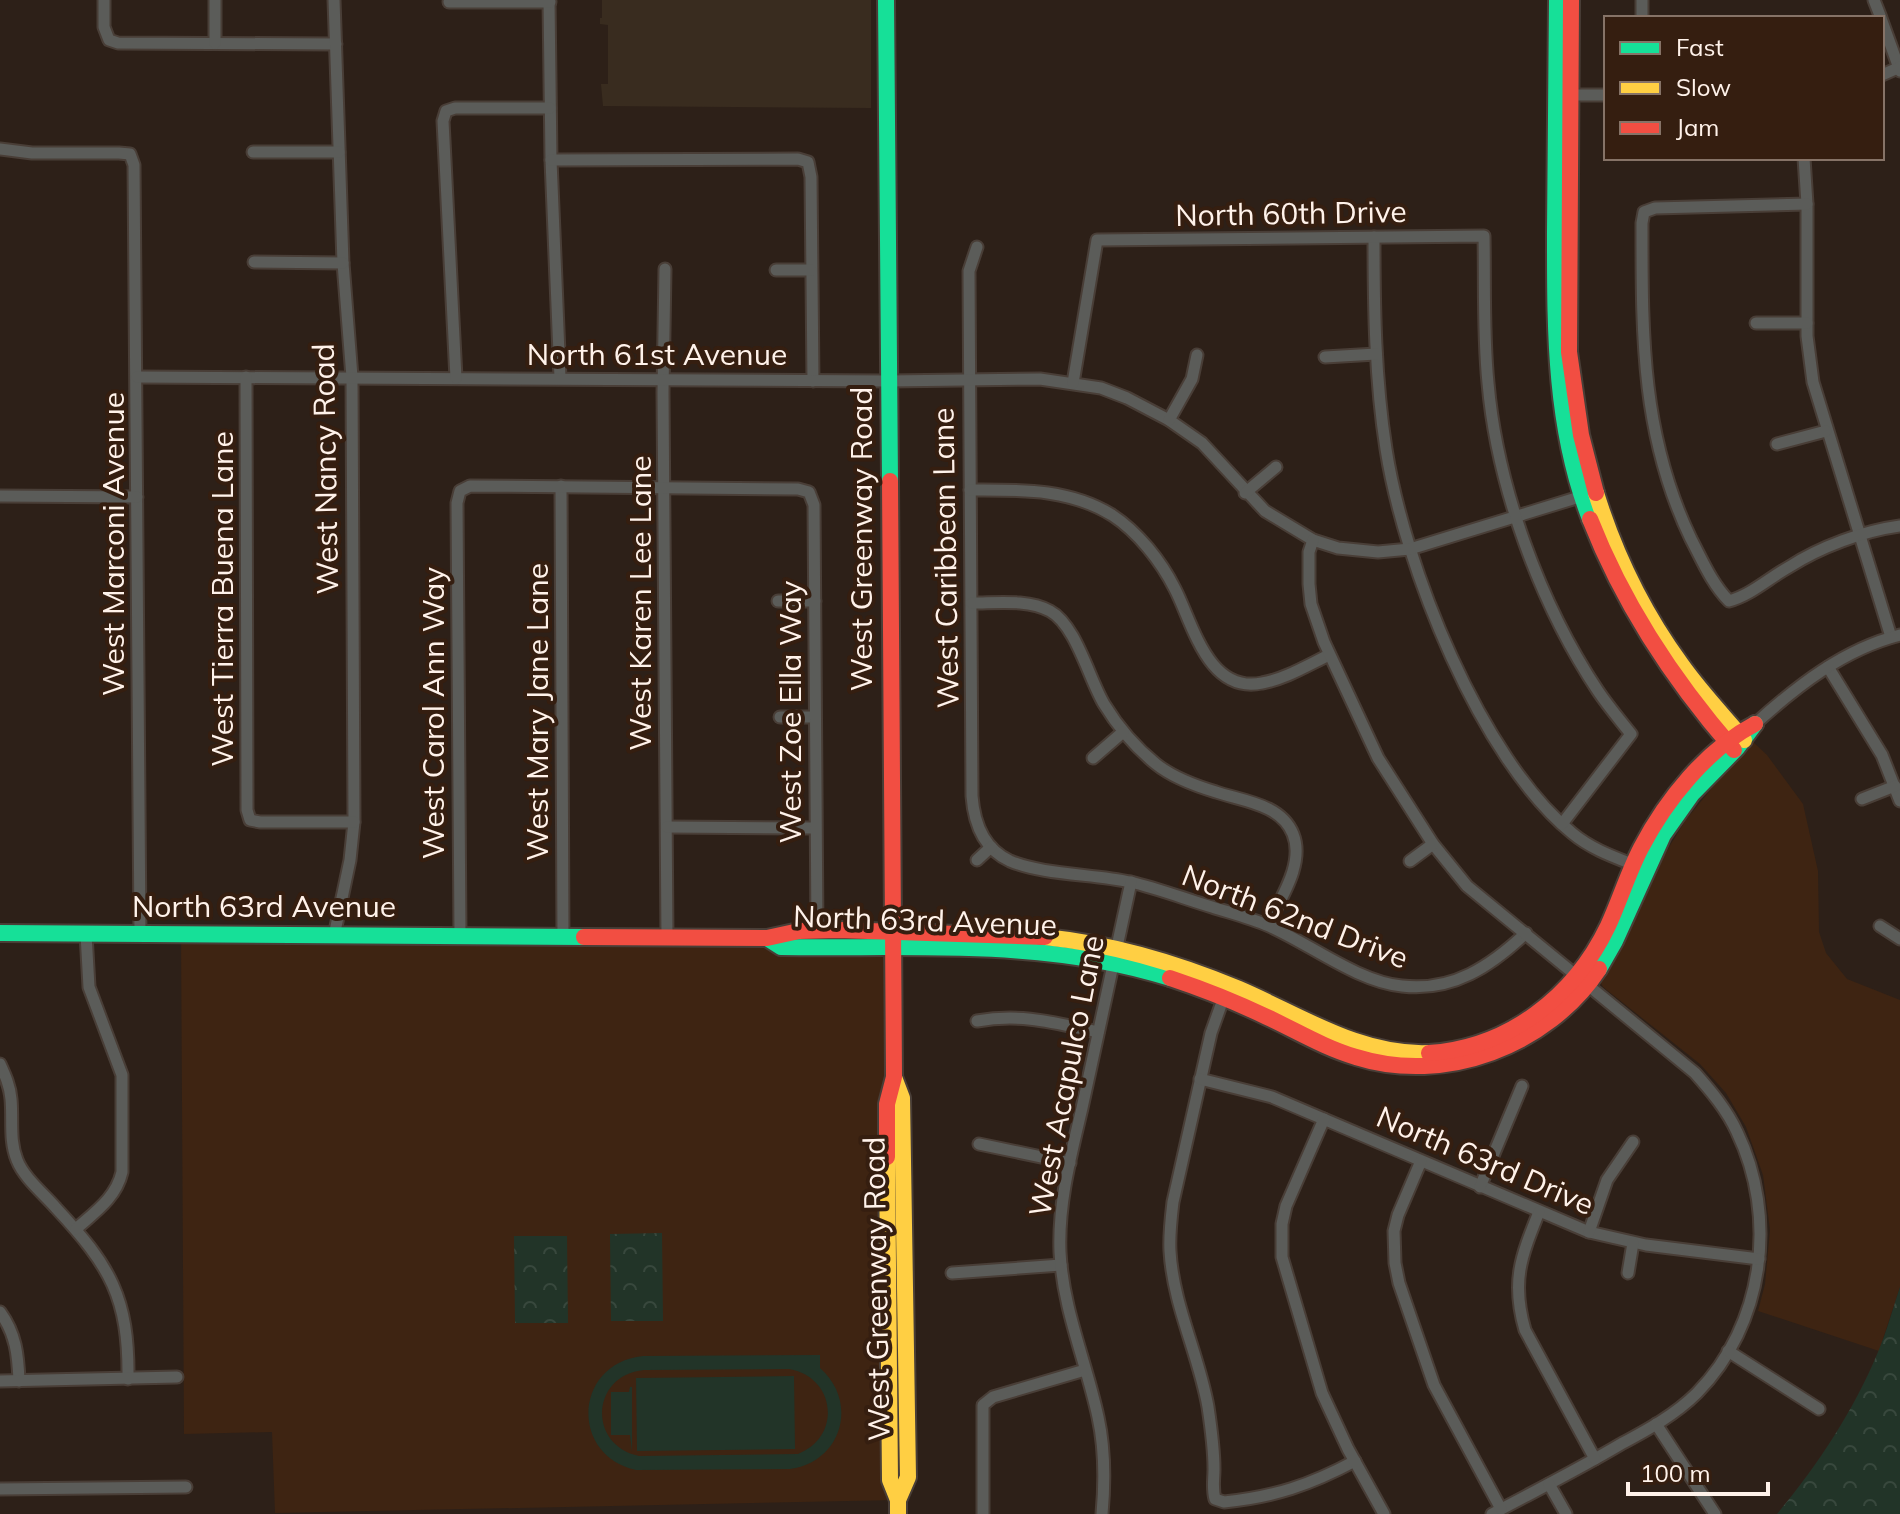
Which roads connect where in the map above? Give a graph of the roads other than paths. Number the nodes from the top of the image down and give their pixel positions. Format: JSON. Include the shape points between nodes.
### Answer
{"nodes":[{"id":1,"x":104,"y":0,"type":"edge"},
{"id":2,"x":215,"y":0,"type":"edge"},
{"id":3,"x":334,"y":0,"type":"edge"},
{"id":4,"x":886,"y":0,"type":"edge"},
{"id":5,"x":1557,"y":0,"type":"edge"},
{"id":6,"x":1571,"y":0,"type":"edge"},
{"id":7,"x":550,"y":1,"type":"edge"},
{"id":8,"x":449,"y":2,"type":"dead end"},
{"id":9,"x":1884,"y":28,"type":"edge"},
{"id":10,"x":215,"y":43,"type":"junction"},
{"id":11,"x":336,"y":44,"type":"junction"},
{"id":12,"x":1900,"y":69,"type":"edge"},
{"id":13,"x":1563,"y":95,"type":"junction"},
{"id":14,"x":1604,"y":95,"type":"edge"},
{"id":15,"x":550,"y":108,"type":"junction"},
{"id":16,"x":0,"y":149,"type":"edge"},
{"id":17,"x":253,"y":152,"type":"dead end"},
{"id":18,"x":339,"y":152,"type":"junction"},
{"id":19,"x":551,"y":160,"type":"junction"},
{"id":20,"x":1804,"y":160,"type":"edge"},
{"id":21,"x":1807,"y":204,"type":"junction"},
{"id":22,"x":1374,"y":237,"type":"junction"},
{"id":23,"x":977,"y":247,"type":"dead end"},
{"id":24,"x":254,"y":262,"type":"dead end"},
{"id":25,"x":343,"y":263,"type":"junction"},
{"id":26,"x":665,"y":269,"type":"dead end"},
{"id":27,"x":776,"y":270,"type":"dead end"},
{"id":28,"x":811,"y":270,"type":"junction"},
{"id":29,"x":1756,"y":323,"type":"dead end"},
{"id":30,"x":1807,"y":323,"type":"junction"},
{"id":31,"x":1376,"y":354,"type":"junction"},
{"id":32,"x":1197,"y":355,"type":"dead end"},
{"id":33,"x":1325,"y":357,"type":"dead end"},
{"id":34,"x":137,"y":377,"type":"junction"},
{"id":35,"x":246,"y":377,"type":"junction"},
{"id":36,"x":352,"y":377,"type":"junction"},
{"id":37,"x":456,"y":378,"type":"junction"},
{"id":38,"x":560,"y":378,"type":"junction"},
{"id":39,"x":663,"y":380,"type":"junction"},
{"id":40,"x":969,"y":380,"type":"junction"},
{"id":41,"x":813,"y":381,"type":"junction"},
{"id":42,"x":889,"y":381,"type":"junction"},
{"id":43,"x":1073,"y":383,"type":"junction"},
{"id":44,"x":1169,"y":420,"type":"junction"},
{"id":45,"x":1826,"y":431,"type":"junction"},
{"id":46,"x":1777,"y":444,"type":"dead end"},
{"id":47,"x":1276,"y":467,"type":"dead end"},
{"id":48,"x":561,"y":486,"type":"junction"},
{"id":49,"x":664,"y":489,"type":"junction"},
{"id":50,"x":970,"y":490,"type":"junction"},
{"id":51,"x":1245,"y":493,"type":"junction"},
{"id":52,"x":1588,"y":494,"type":"junction"},
{"id":53,"x":0,"y":496,"type":"edge"},
{"id":54,"x":137,"y":497,"type":"junction"},
{"id":55,"x":1515,"y":517,"type":"junction"},
{"id":56,"x":1900,"y":526,"type":"edge"},
{"id":57,"x":1859,"y":536,"type":"junction"},
{"id":58,"x":1313,"y":540,"type":"junction"},
{"id":59,"x":1410,"y":549,"type":"junction"},
{"id":60,"x":778,"y":601,"type":"dead end"},
{"id":61,"x":815,"y":601,"type":"junction"},
{"id":62,"x":972,"y":603,"type":"junction"},
{"id":63,"x":1895,"y":636,"type":"edge"},
{"id":64,"x":1329,"y":655,"type":"junction"},
{"id":65,"x":1828,"y":667,"type":"junction"},
{"id":66,"x":780,"y":717,"type":"dead end"},
{"id":67,"x":815,"y":717,"type":"junction"},
{"id":68,"x":1755,"y":724,"type":"joint"},
{"id":69,"x":1123,"y":732,"type":"junction"},
{"id":70,"x":1736,"y":742,"type":"junction"},
{"id":71,"x":1093,"y":758,"type":"dead end"},
{"id":72,"x":1895,"y":786,"type":"junction"},
{"id":73,"x":1862,"y":799,"type":"dead end"},
{"id":74,"x":1900,"y":801,"type":"edge"},
{"id":75,"x":354,"y":822,"type":"junction"},
{"id":76,"x":1562,"y":824,"type":"junction"},
{"id":77,"x":667,"y":827,"type":"junction"},
{"id":78,"x":815,"y":828,"type":"junction"},
{"id":79,"x":1433,"y":844,"type":"junction"},
{"id":80,"x":991,"y":847,"type":"junction"},
{"id":81,"x":977,"y":860,"type":"dead end"},
{"id":82,"x":1410,"y":861,"type":"dead end"},
{"id":83,"x":1638,"y":867,"type":"junction"},
{"id":84,"x":1131,"y":882,"type":"junction"},
{"id":85,"x":1268,"y":925,"type":"junction"},
{"id":86,"x":1880,"y":926,"type":"dead end"},
{"id":87,"x":817,"y":932,"type":"junction"},
{"id":88,"x":0,"y":933,"type":"edge"},
{"id":89,"x":1526,"y":933,"type":"junction"},
{"id":90,"x":86,"y":934,"type":"junction"},
{"id":91,"x":140,"y":934,"type":"junction"},
{"id":92,"x":334,"y":936,"type":"junction"},
{"id":93,"x":460,"y":936,"type":"junction"},
{"id":94,"x":563,"y":937,"type":"junction"},
{"id":95,"x":667,"y":938,"type":"junction"},
{"id":96,"x":767,"y":938,"type":"junction"},
{"id":97,"x":1900,"y":939,"type":"edge"},
{"id":98,"x":893,"y":940,"type":"junction"},
{"id":99,"x":1115,"y":956,"type":"junction"},
{"id":100,"x":1583,"y":980,"type":"junction"},
{"id":101,"x":1226,"y":991,"type":"junction"},
{"id":102,"x":977,"y":1021,"type":"dead end"},
{"id":103,"x":1098,"y":1032,"type":"junction"},
{"id":104,"x":0,"y":1064,"type":"edge"},
{"id":105,"x":1200,"y":1079,"type":"junction"},
{"id":106,"x":1522,"y":1086,"type":"dead end"},
{"id":107,"x":1324,"y":1119,"type":"junction"},
{"id":108,"x":1633,"y":1142,"type":"dead end"},
{"id":109,"x":979,"y":1144,"type":"dead end"},
{"id":110,"x":1421,"y":1161,"type":"junction"},
{"id":111,"x":1070,"y":1163,"type":"junction"},
{"id":112,"x":1480,"y":1187,"type":"junction"},
{"id":113,"x":1539,"y":1212,"type":"junction"},
{"id":114,"x":76,"y":1229,"type":"junction"},
{"id":115,"x":1589,"y":1232,"type":"junction"},
{"id":116,"x":1633,"y":1243,"type":"junction"},
{"id":117,"x":1759,"y":1259,"type":"junction"},
{"id":118,"x":1061,"y":1265,"type":"junction"},
{"id":119,"x":952,"y":1273,"type":"dead end"},
{"id":120,"x":1628,"y":1273,"type":"dead end"},
{"id":121,"x":0,"y":1312,"type":"edge"},
{"id":122,"x":1728,"y":1351,"type":"junction"},
{"id":123,"x":1085,"y":1370,"type":"junction"},
{"id":124,"x":177,"y":1377,"type":"dead end"},
{"id":125,"x":128,"y":1379,"type":"junction"},
{"id":126,"x":0,"y":1381,"type":"edge"},
{"id":127,"x":19,"y":1381,"type":"junction"},
{"id":128,"x":1819,"y":1409,"type":"dead end"},
{"id":129,"x":1656,"y":1424,"type":"junction"},
{"id":130,"x":1595,"y":1459,"type":"junction"},
{"id":131,"x":1355,"y":1461,"type":"junction"},
{"id":132,"x":1549,"y":1484,"type":"junction"},
{"id":133,"x":186,"y":1487,"type":"dead end"},
{"id":134,"x":0,"y":1489,"type":"edge"},
{"id":135,"x":898,"y":1507,"type":"edge"},
{"id":136,"x":1497,"y":1512,"type":"edge"},
{"id":137,"x":983,"y":1514,"type":"edge"},
{"id":138,"x":1102,"y":1514,"type":"edge"},
{"id":139,"x":1384,"y":1514,"type":"edge"},
{"id":140,"x":1566,"y":1514,"type":"edge"},
{"id":141,"x":1715,"y":1514,"type":"edge"}],
"edges":[{"from":1,"to":10,"type":"street","via":[[109,40]]},
{"from":2,"to":10,"type":"street"},
{"from":3,"to":11,"type":"street","name":"West Nancy Road"},
{"from":4,"to":42,"type":"street","name":"West Greenway Road"},
{"from":5,"to":13,"type":"street"},
{"from":6,"to":13,"type":"street"},
{"from":7,"to":8,"type":"street"},
{"from":7,"to":15,"type":"street"},
{"from":9,"to":12,"type":"street"},
{"from":10,"to":11,"type":"street"},
{"from":11,"to":18,"type":"street","name":"West Nancy Road"},
{"from":13,"to":14,"type":"street"},
{"from":13,"to":52,"type":"street","via":[[1555,355],[1567,438]]},
{"from":15,"to":19,"type":"street"},
{"from":15,"to":37,"type":"street","via":[[446,111]]},
{"from":16,"to":34,"type":"street","name":"West Marconi Avenue","via":[[130,154]]},
{"from":17,"to":18,"type":"street"},
{"from":18,"to":25,"type":"street","name":"West Nancy Road"},
{"from":19,"to":28,"type":"street","via":[[808,162]]},
{"from":19,"to":38,"type":"street"},
{"from":20,"to":21,"type":"street"},
{"from":21,"to":30,"type":"street"},
{"from":21,"to":57,"type":"street","via":[[1644,212],[1643,353],[1653,428],[1686,527],[1729,601],[1793,564]]},
{"from":22,"to":31,"type":"street"},
{"from":22,"to":43,"type":"street","name":"North 60th Drive","via":[[1097,240]]},
{"from":22,"to":55,"type":"street","name":"North 60th Drive","via":[[1484,236],[1488,386]]},
{"from":23,"to":40,"type":"street","name":"West Caribbean Lane","via":[[969,271]]},
{"from":24,"to":25,"type":"street"},
{"from":25,"to":36,"type":"street","name":"West Nancy Road"},
{"from":26,"to":39,"type":"street","name":"West Karen Lee Lane"},
{"from":27,"to":28,"type":"street"},
{"from":28,"to":41,"type":"street"},
{"from":29,"to":30,"type":"street"},
{"from":30,"to":45,"type":"street","via":[[1813,382]]},
{"from":31,"to":33,"type":"street"},
{"from":31,"to":59,"type":"street","via":[[1386,452]]},
{"from":32,"to":44,"type":"street","via":[[1192,379]]},
{"from":34,"to":35,"type":"street","name":"North 61st Avenue"},
{"from":34,"to":54,"type":"street","name":"West Marconi Avenue"},
{"from":35,"to":36,"type":"street","name":"North 61st Avenue"},
{"from":35,"to":75,"type":"street","name":"West Tierra Buena Lane","via":[[250,820]]},
{"from":36,"to":37,"type":"street","name":"North 61st Avenue"},
{"from":36,"to":75,"type":"street","name":"West Nancy Road"},
{"from":37,"to":38,"type":"street","name":"North 61st Avenue"},
{"from":38,"to":39,"type":"street","name":"North 61st Avenue"},
{"from":39,"to":41,"type":"street","name":"North 61st Avenue"},
{"from":39,"to":49,"type":"street","name":"West Karen Lee Lane"},
{"from":40,"to":42,"type":"street","name":"North 61st Avenue"},
{"from":40,"to":43,"type":"street","name":"North 61st Avenue"},
{"from":40,"to":50,"type":"street","name":"West Caribbean Lane"},
{"from":41,"to":42,"type":"street","name":"North 61st Avenue"},
{"from":42,"to":98,"type":"street","name":"West Greenway Road"},
{"from":43,"to":44,"type":"street","name":"North 61st Avenue","via":[[1127,398]]},
{"from":44,"to":51,"type":"street","name":"North 61st Avenue","via":[[1202,443]]},
{"from":45,"to":46,"type":"street"},
{"from":45,"to":57,"type":"street"},
{"from":47,"to":51,"type":"street"},
{"from":48,"to":49,"type":"street"},
{"from":48,"to":93,"type":"street","name":"West Carol Ann Way","via":[[470,486],[460,491]]},
{"from":48,"to":94,"type":"street","name":"West Mary Jane Lane"},
{"from":49,"to":61,"type":"street","name":"West Zoe Ella Way","via":[[809,492],[814,505]]},
{"from":49,"to":77,"type":"street","name":"West Karen Lee Lane"},
{"from":50,"to":62,"type":"street","name":"West Caribbean Lane"},
{"from":50,"to":64,"type":"street","via":[[1076,497],[1114,517],[1148,548],[1174,586],[1209,662],[1234,680],[1261,684]]},
{"from":51,"to":58,"type":"street","name":"North 61st Avenue"},
{"from":52,"to":55,"type":"street","name":"North 61st Avenue"},
{"from":52,"to":70,"type":"street","via":[[1611,571],[1639,624],[1668,670]]},
{"from":53,"to":54,"type":"street"},
{"from":54,"to":91,"type":"street","name":"West Marconi Avenue"},
{"from":55,"to":59,"type":"street","name":"North 61st Avenue"},
{"from":55,"to":76,"type":"street","via":[[1570,642],[1597,691],[1631,734]]},
{"from":56,"to":57,"type":"street"},
{"from":57,"to":63,"type":"street"},
{"from":58,"to":59,"type":"street","name":"North 61st Avenue","via":[[1355,551]]},
{"from":58,"to":64,"type":"street","via":[[1308,568],[1311,604]]},
{"from":59,"to":76,"type":"street","via":[[1430,608],[1486,723]]},
{"from":60,"to":61,"type":"street"},
{"from":61,"to":67,"type":"street","name":"West Zoe Ella Way"},
{"from":62,"to":69,"type":"street","via":[[1039,606],[1061,619]]},
{"from":62,"to":80,"type":"street","name":"West Caribbean Lane","via":[[973,810],[980,834]]},
{"from":63,"to":65,"type":"street","name":"North 63rd Avenue"},
{"from":64,"to":79,"type":"street","via":[[1378,758]]},
{"from":65,"to":68,"type":"street","name":"North 63rd Avenue"},
{"from":65,"to":72,"type":"street"},
{"from":66,"to":67,"type":"street"},
{"from":67,"to":78,"type":"street","name":"West Zoe Ella Way"},
{"from":68,"to":70,"type":"street","name":"North 63rd Avenue"},
{"from":69,"to":71,"type":"street"},
{"from":69,"to":85,"type":"street","via":[[1161,768],[1283,818],[1293,834],[1295,862]]},
{"from":70,"to":83,"type":"street","name":"North 63rd Avenue"},
{"from":72,"to":73,"type":"street"},
{"from":72,"to":74,"type":"street"},
{"from":75,"to":92,"type":"street","name":"West Nancy Road"},
{"from":76,"to":83,"type":"street","via":[[1590,846]]},
{"from":77,"to":78,"type":"street"},
{"from":77,"to":95,"type":"street","name":"West Karen Lee Lane"},
{"from":78,"to":87,"type":"street","name":"West Zoe Ella Way"},
{"from":79,"to":82,"type":"street"},
{"from":79,"to":89,"type":"street","via":[[1467,886]]},
{"from":80,"to":81,"type":"street"},
{"from":80,"to":84,"type":"street","name":"North 62nd Drive","via":[[1008,860],[1031,867]]},
{"from":83,"to":100,"type":"street","name":"North 63rd Avenue","via":[[1609,939]]},
{"from":84,"to":85,"type":"street","name":"North 62nd Drive"},
{"from":84,"to":99,"type":"street","name":"West Acapulco Lane"},
{"from":85,"to":89,"type":"street","name":"North 62nd Drive","via":[[1400,986],[1433,987],[1462,979],[1502,956]]},
{"from":86,"to":97,"type":"street"},
{"from":87,"to":96,"type":"street","name":"North 63rd Avenue","via":[[781,932]]},
{"from":87,"to":98,"type":"street","name":"North 63rd Avenue"},
{"from":88,"to":90,"type":"street","name":"North 63rd Avenue"},
{"from":89,"to":100,"type":"street"},
{"from":90,"to":91,"type":"street","name":"North 63rd Avenue"},
{"from":90,"to":114,"type":"street","via":[[89,987],[122,1075],[122,1172],[112,1196]]},
{"from":91,"to":92,"type":"street","name":"North 63rd Avenue"},
{"from":92,"to":93,"type":"street","name":"North 63rd Avenue"},
{"from":93,"to":94,"type":"street","name":"North 63rd Avenue"},
{"from":94,"to":95,"type":"street","name":"North 63rd Avenue"},
{"from":95,"to":96,"type":"street","name":"North 63rd Avenue"},
{"from":96,"to":98,"type":"street","name":"North 63rd Avenue","via":[[781,947]]},
{"from":98,"to":99,"type":"street","name":"North 63rd Avenue"},
{"from":98,"to":135,"type":"street","name":"West Greenway Road","via":[[894,1077],[887,1104],[897,1295],[890,1480]]},
{"from":99,"to":101,"type":"street","name":"North 63rd Avenue"},
{"from":99,"to":103,"type":"street","name":"West Acapulco Lane"},
{"from":100,"to":101,"type":"street","name":"North 63rd Avenue","via":[[1549,1023],[1516,1043],[1475,1058],[1426,1066],[1351,1056]]},
{"from":100,"to":117,"type":"street","via":[[1695,1073],[1722,1107],[1746,1153],[1757,1191]]},
{"from":101,"to":105,"type":"street"},
{"from":102,"to":103,"type":"street","via":[[1028,1017]]},
{"from":103,"to":111,"type":"street","name":"West Acapulco Lane"},
{"from":104,"to":114,"type":"street","via":[[11,1099],[17,1161]]},
{"from":105,"to":107,"type":"street","name":"North 63rd Drive","via":[[1272,1097]]},
{"from":105,"to":131,"type":"street","via":[[1173,1202],[1170,1253],[1208,1407],[1215,1499],[1286,1492]]},
{"from":106,"to":112,"type":"street"},
{"from":107,"to":110,"type":"street","name":"North 63rd Drive"},
{"from":107,"to":131,"type":"street","via":[[1286,1206],[1282,1257],[1322,1393]]},
{"from":108,"to":115,"type":"street","via":[[1607,1180]]},
{"from":109,"to":111,"type":"street"},
{"from":110,"to":112,"type":"street","name":"North 63rd Drive"},
{"from":110,"to":136,"type":"street","via":[[1394,1231],[1399,1283],[1434,1385]]},
{"from":111,"to":118,"type":"street","name":"West Acapulco Lane","via":[[1061,1217]]},
{"from":112,"to":113,"type":"street","name":"North 63rd Drive"},
{"from":113,"to":115,"type":"street","name":"North 63rd Drive"},
{"from":113,"to":130,"type":"street","via":[[1519,1267],[1518,1306],[1525,1330]]},
{"from":114,"to":125,"type":"street","via":[[107,1271],[123,1310]]},
{"from":115,"to":116,"type":"street","name":"North 63rd Drive"},
{"from":116,"to":117,"type":"street","name":"North 63rd Drive"},
{"from":116,"to":120,"type":"street"},
{"from":117,"to":122,"type":"street","via":[[1749,1306]]},
{"from":118,"to":119,"type":"street"},
{"from":118,"to":123,"type":"street","name":"West Acapulco Lane"},
{"from":121,"to":127,"type":"street","via":[[17,1346]]},
{"from":122,"to":128,"type":"street"},
{"from":122,"to":129,"type":"street","via":[[1697,1393]]},
{"from":123,"to":137,"type":"street","via":[[993,1397],[983,1405]]},
{"from":123,"to":138,"type":"street","name":"West Acapulco Lane","via":[[1102,1437]]},
{"from":124,"to":125,"type":"street"},
{"from":125,"to":127,"type":"street"},
{"from":126,"to":127,"type":"street"},
{"from":129,"to":130,"type":"street"},
{"from":129,"to":141,"type":"street"},
{"from":130,"to":132,"type":"street"},
{"from":131,"to":139,"type":"street"},
{"from":132,"to":136,"type":"street"},
{"from":132,"to":140,"type":"street"},
{"from":133,"to":134,"type":"street"}]}
